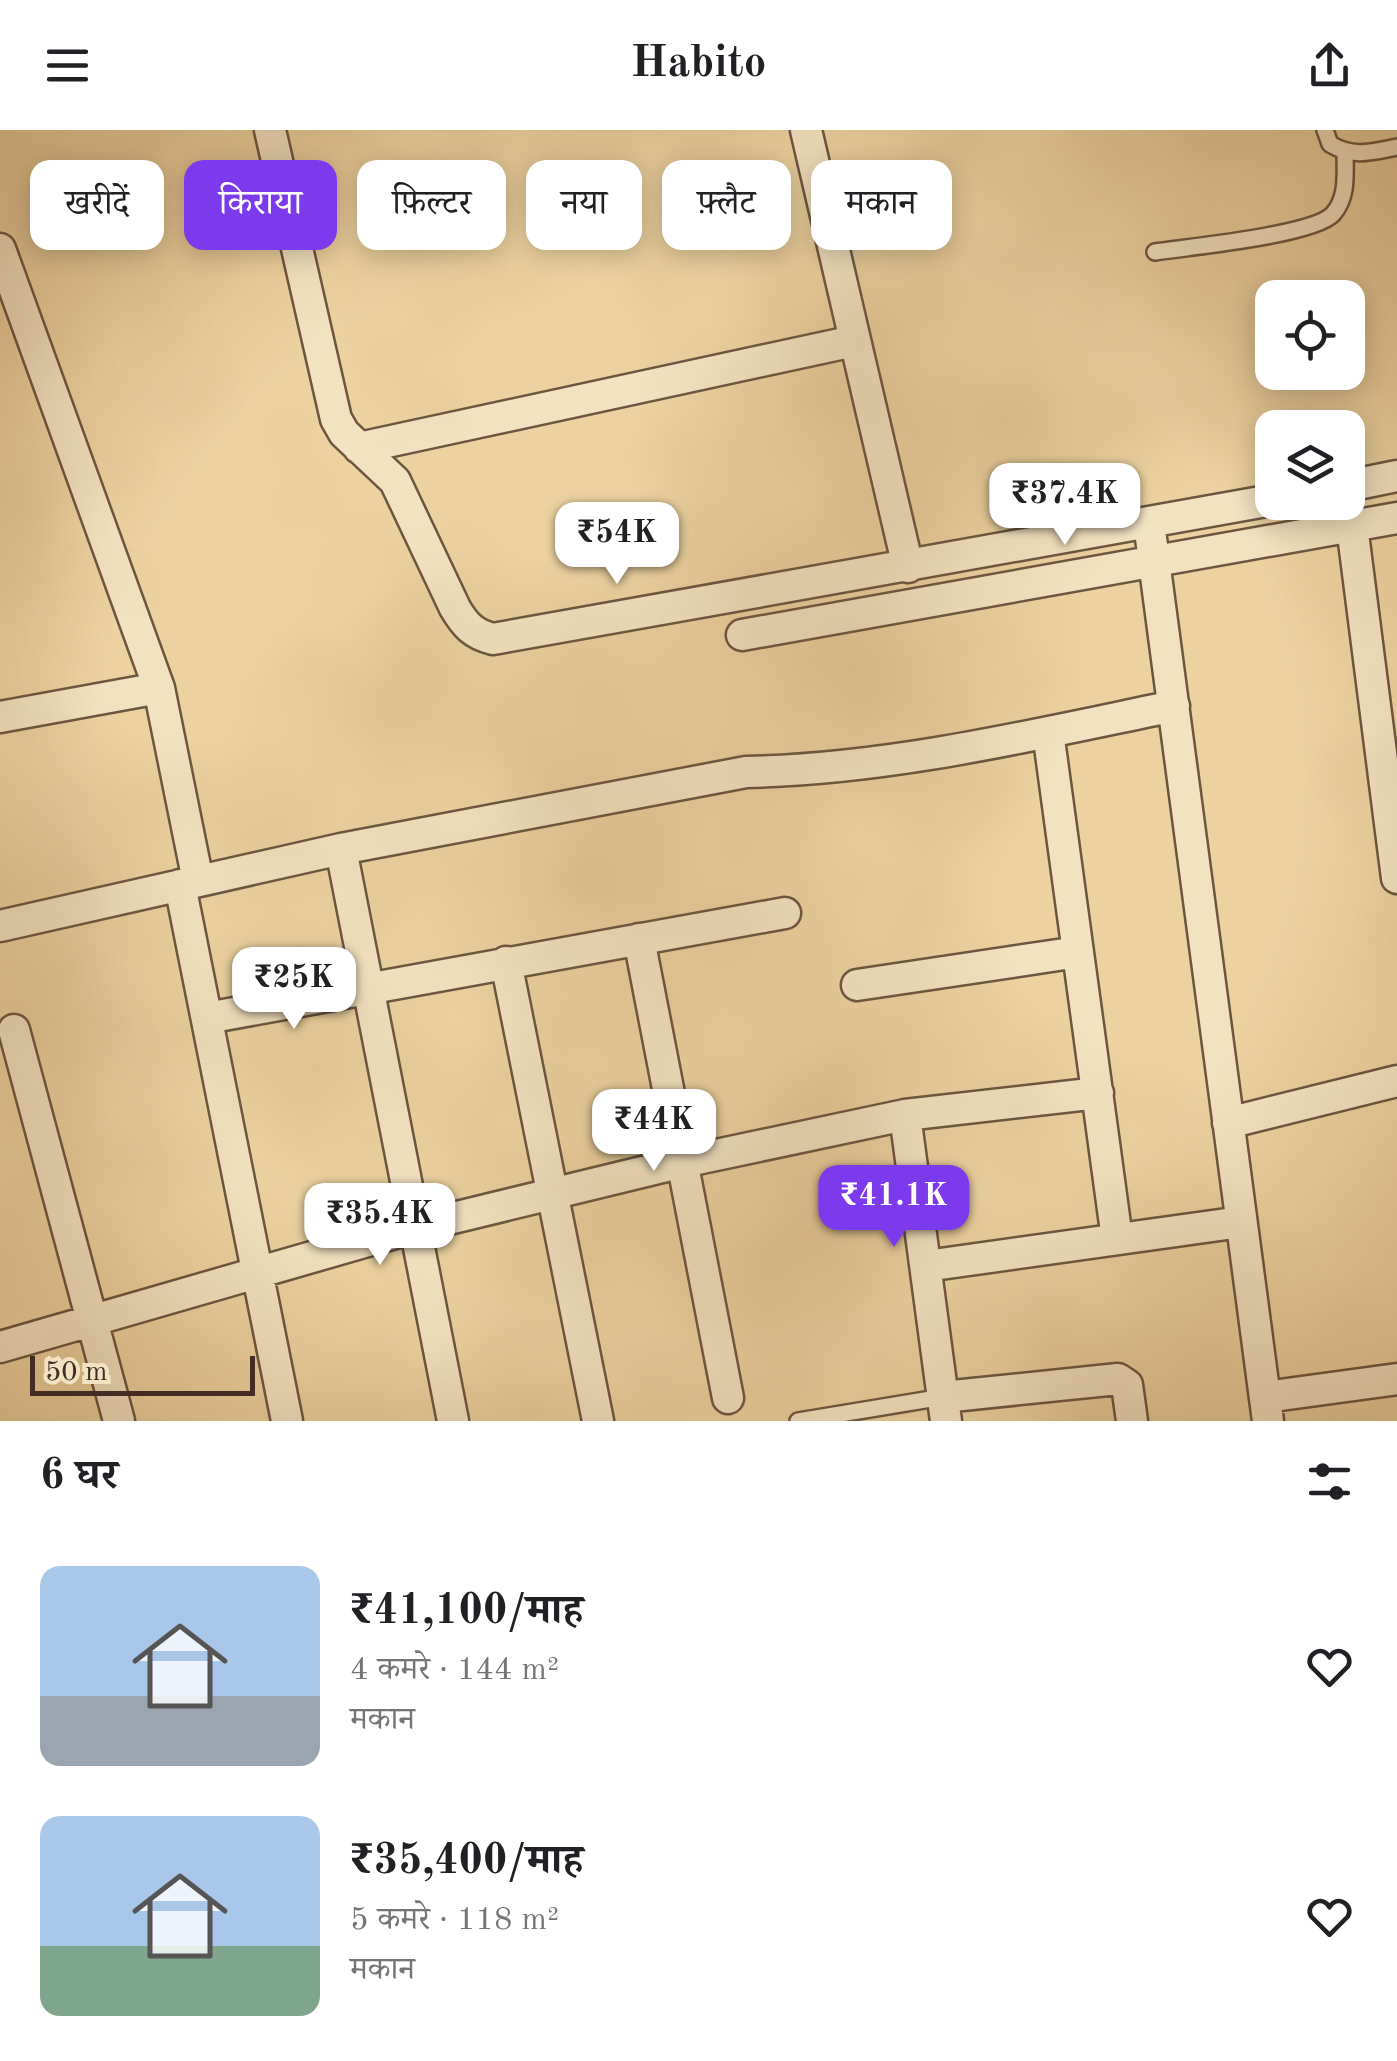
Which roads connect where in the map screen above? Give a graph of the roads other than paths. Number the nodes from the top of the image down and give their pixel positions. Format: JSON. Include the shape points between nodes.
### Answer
{"nodes":[{"id":1,"x":270,"y":130,"type":"edge"},
{"id":2,"x":806,"y":130,"type":"edge"},
{"id":3,"x":1325,"y":130,"type":"edge"},
{"id":4,"x":1397,"y":147,"type":"edge"},
{"id":5,"x":1345,"y":153,"type":"junction"},
{"id":6,"x":0,"y":249,"type":"edge"},
{"id":7,"x":1155,"y":252,"type":"dead end"},
{"id":8,"x":854,"y":341,"type":"junction"},
{"id":9,"x":358,"y":448,"type":"junction"},
{"id":10,"x":1397,"y":476,"type":"edge"},
{"id":11,"x":1365,"y":483,"type":"edge"},
{"id":12,"x":1255,"y":503,"type":"edge"},
{"id":13,"x":1397,"y":518,"type":"edge"},
{"id":14,"x":1149,"y":523,"type":"junction"},
{"id":15,"x":1352,"y":526,"type":"junction"},
{"id":16,"x":1156,"y":562,"type":"junction"},
{"id":17,"x":908,"y":567,"type":"junction"},
{"id":18,"x":742,"y":635,"type":"dead end"},
{"id":19,"x":159,"y":688,"type":"junction"},
{"id":20,"x":1386,"y":698,"type":"edge"},
{"id":21,"x":1174,"y":706,"type":"junction"},
{"id":22,"x":0,"y":717,"type":"edge"},
{"id":23,"x":1048,"y":732,"type":"junction"},
{"id":24,"x":341,"y":850,"type":"junction"},
{"id":25,"x":1397,"y":878,"type":"edge"},
{"id":26,"x":189,"y":883,"type":"junction"},
{"id":27,"x":785,"y":913,"type":"dead end"},
{"id":28,"x":0,"y":926,"type":"edge"},
{"id":29,"x":639,"y":939,"type":"junction"},
{"id":30,"x":1078,"y":952,"type":"junction"},
{"id":31,"x":506,"y":962,"type":"junction"},
{"id":32,"x":857,"y":985,"type":"dead end"},
{"id":33,"x":368,"y":987,"type":"junction"},
{"id":34,"x":207,"y":1018,"type":"junction"},
{"id":35,"x":14,"y":1030,"type":"dead end"},
{"id":36,"x":1397,"y":1081,"type":"edge"},
{"id":37,"x":1098,"y":1093,"type":"junction"},
{"id":38,"x":905,"y":1115,"type":"junction"},
{"id":39,"x":1228,"y":1123,"type":"junction"},
{"id":40,"x":683,"y":1162,"type":"junction"},
{"id":41,"x":553,"y":1193,"type":"junction"},
{"id":42,"x":1241,"y":1222,"type":"junction"},
{"id":43,"x":416,"y":1227,"type":"junction"},
{"id":44,"x":1118,"y":1239,"type":"junction"},
{"id":45,"x":926,"y":1266,"type":"junction"},
{"id":46,"x":259,"y":1272,"type":"junction"},
{"id":47,"x":92,"y":1320,"type":"junction"},
{"id":48,"x":0,"y":1346,"type":"edge"},
{"id":49,"x":1397,"y":1379,"type":"edge"},
{"id":50,"x":728,"y":1398,"type":"dead end"},
{"id":51,"x":945,"y":1409,"type":"edge"},
{"id":52,"x":1267,"y":1409,"type":"edge"},
{"id":53,"x":119,"y":1421,"type":"edge"},
{"id":54,"x":286,"y":1421,"type":"edge"},
{"id":55,"x":453,"y":1421,"type":"edge"},
{"id":56,"x":598,"y":1421,"type":"edge"},
{"id":57,"x":798,"y":1421,"type":"edge"},
{"id":58,"x":1132,"y":1421,"type":"edge"}],
"edges":[{"from":1,"to":9,"type":"street","via":[[336,419]]},
{"from":2,"to":8,"type":"street"},
{"from":3,"to":5,"type":"lane","via":[[1330,144]]},
{"from":4,"to":5,"type":"lane"},
{"from":5,"to":7,"type":"lane","via":[[1341,201],[1324,221]]},
{"from":6,"to":19,"type":"street"},
{"from":8,"to":9,"type":"street"},
{"from":8,"to":17,"type":"street"},
{"from":9,"to":17,"type":"street","via":[[395,482],[465,624],[492,639]]},
{"from":10,"to":11,"type":"street"},
{"from":12,"to":14,"type":"street"},
{"from":13,"to":15,"type":"street"},
{"from":14,"to":16,"type":"street"},
{"from":14,"to":17,"type":"street"},
{"from":15,"to":16,"type":"street"},
{"from":15,"to":20,"type":"street"},
{"from":16,"to":18,"type":"street"},
{"from":16,"to":21,"type":"street"},
{"from":19,"to":22,"type":"street"},
{"from":19,"to":26,"type":"street"},
{"from":20,"to":25,"type":"street"},
{"from":21,"to":23,"type":"street"},
{"from":21,"to":39,"type":"street"},
{"from":23,"to":24,"type":"street","via":[[812,771],[746,772]]},
{"from":23,"to":30,"type":"street"},
{"from":24,"to":26,"type":"street"},
{"from":24,"to":33,"type":"street"},
{"from":26,"to":28,"type":"street"},
{"from":26,"to":34,"type":"street"},
{"from":27,"to":29,"type":"street"},
{"from":29,"to":31,"type":"street"},
{"from":29,"to":40,"type":"street"},
{"from":30,"to":32,"type":"street"},
{"from":30,"to":37,"type":"street"},
{"from":31,"to":33,"type":"street"},
{"from":31,"to":41,"type":"street"},
{"from":33,"to":34,"type":"street"},
{"from":33,"to":43,"type":"street"},
{"from":34,"to":46,"type":"street"},
{"from":35,"to":47,"type":"street"},
{"from":36,"to":39,"type":"street"},
{"from":37,"to":38,"type":"street"},
{"from":37,"to":44,"type":"street"},
{"from":38,"to":40,"type":"street"},
{"from":38,"to":45,"type":"street"},
{"from":39,"to":42,"type":"street"},
{"from":40,"to":41,"type":"street"},
{"from":40,"to":50,"type":"street"},
{"from":41,"to":43,"type":"street"},
{"from":41,"to":56,"type":"street"},
{"from":42,"to":44,"type":"street"},
{"from":42,"to":52,"type":"street"},
{"from":43,"to":46,"type":"street"},
{"from":43,"to":55,"type":"street"},
{"from":44,"to":45,"type":"street"},
{"from":45,"to":51,"type":"street"},
{"from":46,"to":47,"type":"street"},
{"from":46,"to":54,"type":"street"},
{"from":47,"to":48,"type":"street"},
{"from":47,"to":53,"type":"street"},
{"from":49,"to":52,"type":"street"},
{"from":51,"to":57,"type":"lane"},
{"from":51,"to":58,"type":"street","via":[[1118,1378],[1127,1385]]}]}
